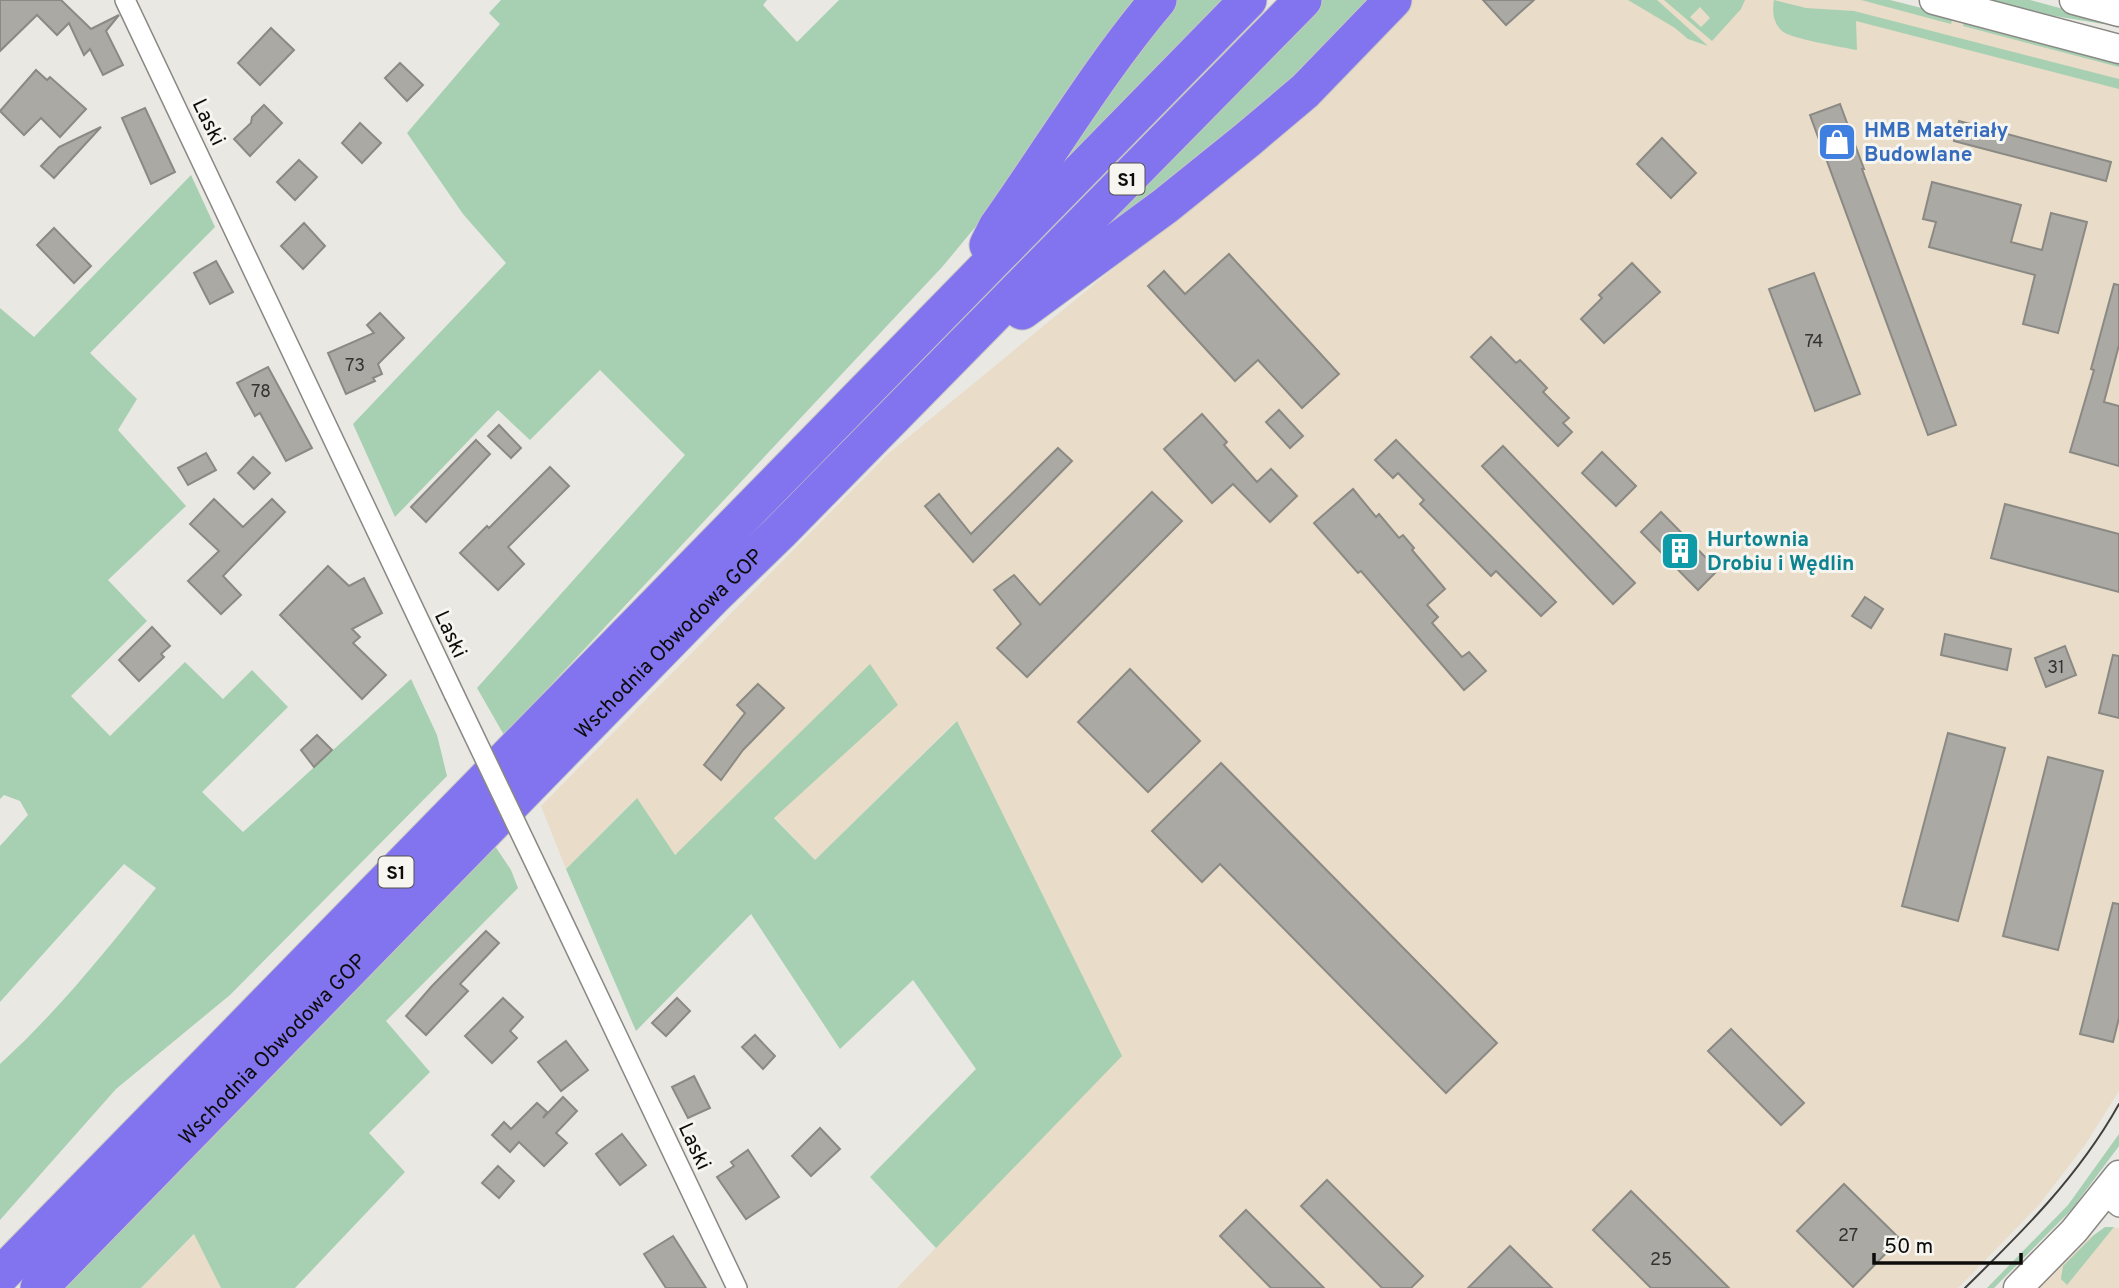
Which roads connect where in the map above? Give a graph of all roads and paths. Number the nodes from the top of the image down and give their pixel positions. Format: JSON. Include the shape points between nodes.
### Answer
{"nodes":[{"id":1,"x":125,"y":0,"type":"edge"},
{"id":2,"x":1158,"y":0,"type":"edge"},
{"id":3,"x":1248,"y":0,"type":"edge"},
{"id":4,"x":1303,"y":0,"type":"edge"},
{"id":5,"x":1394,"y":0,"type":"edge"},
{"id":6,"x":1934,"y":0,"type":"edge"},
{"id":7,"x":2074,"y":0,"type":"edge"},
{"id":8,"x":2119,"y":12,"type":"edge"},
{"id":9,"x":2119,"y":49,"type":"edge"},
{"id":10,"x":968,"y":287,"type":"junction"},
{"id":11,"x":951,"y":358,"type":"junction"},
{"id":12,"x":2114,"y":1192,"type":"edge"},
{"id":13,"x":0,"y":1276,"type":"edge"},
{"id":14,"x":39,"y":1288,"type":"edge"},
{"id":15,"x":737,"y":1288,"type":"edge"},
{"id":16,"x":2018,"y":1288,"type":"edge"}],
"edges":[{"from":1,"to":15,"type":"street","name":"Laski","bridge":true},
{"from":2,"to":10,"type":"highway","via":[[1093,83],[997,227]]},
{"from":3,"to":10,"type":"highway","name":"Wschodnia Obwodowa GOP","number":"S1"},
{"from":4,"to":11,"type":"highway","name":"Wschodnia Obwodowa GOP","number":"S1"},
{"from":5,"to":11,"type":"highway","via":[[1305,90],[1247,140],[1027,308]]},
{"from":6,"to":9,"type":"street"},
{"from":7,"to":8,"type":"street"},
{"from":10,"to":13,"type":"highway","name":"Wschodnia Obwodowa GOP","number":"S1"},
{"from":11,"to":14,"type":"highway","name":"Wschodnia Obwodowa GOP","number":"S1"},
{"from":12,"to":16,"type":"street"}]}
